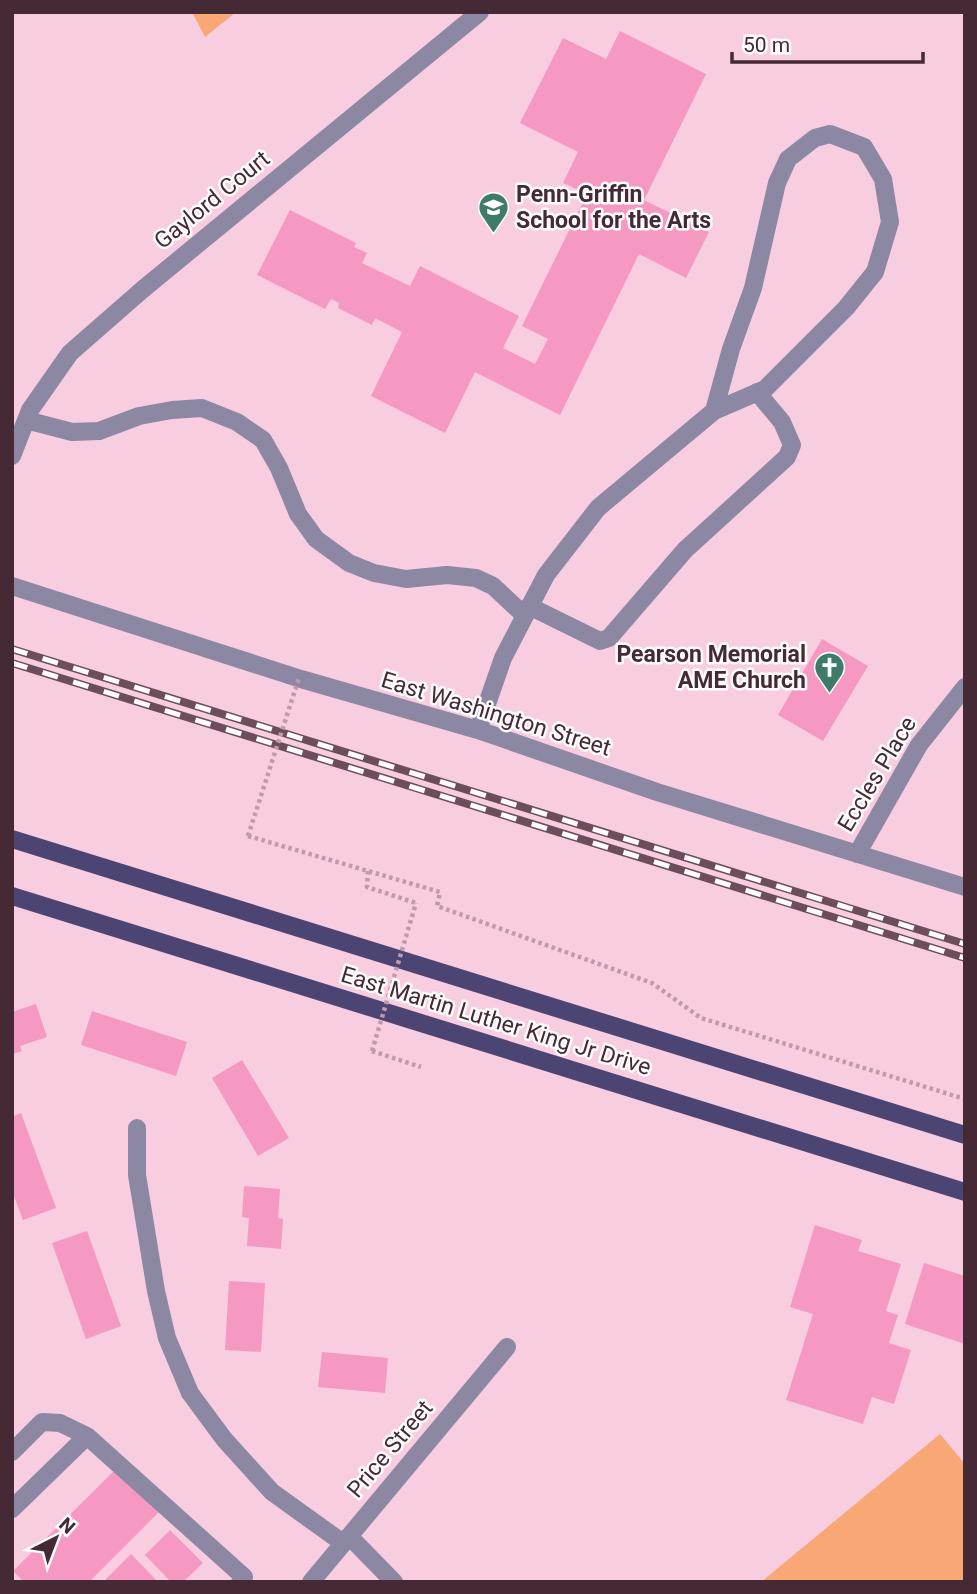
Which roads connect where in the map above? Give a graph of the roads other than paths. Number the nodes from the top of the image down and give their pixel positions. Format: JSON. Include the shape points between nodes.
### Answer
{"nodes":[{"id":1,"x":480,"y":12,"type":"edge"},
{"id":2,"x":757,"y":392,"type":"junction"},
{"id":3,"x":714,"y":411,"type":"junction"},
{"id":4,"x":26,"y":420,"type":"junction"},
{"id":5,"x":12,"y":456,"type":"edge"},
{"id":6,"x":12,"y":586,"type":"edge"},
{"id":7,"x":527,"y":611,"type":"junction"},
{"id":8,"x":965,"y":687,"type":"edge"},
{"id":9,"x":478,"y":730,"type":"junction"},
{"id":10,"x":12,"y":839,"type":"edge"},
{"id":11,"x":858,"y":854,"type":"junction"},
{"id":12,"x":965,"y":887,"type":"edge"},
{"id":13,"x":12,"y":896,"type":"edge"},
{"id":14,"x":136,"y":1129,"type":"dead end"},
{"id":15,"x":965,"y":1135,"type":"edge"},
{"id":16,"x":965,"y":1192,"type":"edge"},
{"id":17,"x":507,"y":1347,"type":"dead end"},
{"id":18,"x":87,"y":1436,"type":"junction"},
{"id":19,"x":12,"y":1452,"type":"edge"},
{"id":20,"x":12,"y":1508,"type":"edge"},
{"id":21,"x":346,"y":1539,"type":"junction"},
{"id":22,"x":240,"y":1582,"type":"edge"},
{"id":23,"x":311,"y":1582,"type":"edge"},
{"id":24,"x":394,"y":1582,"type":"edge"}],
"edges":[{"from":1,"to":4,"type":"street","name":"Gaylord Court","via":[[70,353]]},
{"from":2,"to":3,"type":"street"},
{"from":2,"to":3,"type":"street","via":[[837,317],[875,272],[890,222],[883,179],[864,147],[846,138],[830,134],[815,138],[788,159],[777,183],[753,288]]},
{"from":2,"to":7,"type":"street","via":[[782,422],[792,445],[787,457],[685,550],[609,638],[600,641]]},
{"from":3,"to":7,"type":"street","via":[[598,508],[545,575]]},
{"from":4,"to":5,"type":"street","name":"Gaylord Court"},
{"from":4,"to":7,"type":"street","via":[[72,432],[99,430],[139,416],[202,408],[237,422],[263,440],[298,514],[316,539],[349,563],[406,579],[476,578]]},
{"from":6,"to":9,"type":"street","name":"East Washington Street"},
{"from":7,"to":9,"type":"street","via":[[503,658]]},
{"from":8,"to":11,"type":"street","name":"Eccles Place","via":[[919,745]]},
{"from":9,"to":11,"type":"street","name":"East Washington Street"},
{"from":10,"to":15,"type":"main road","name":"East Martin Luther King Jr Drive"},
{"from":11,"to":12,"type":"street","name":"East Washington Street"},
{"from":13,"to":16,"type":"main road","name":"East Martin Luther King Jr Drive"},
{"from":14,"to":21,"type":"street","via":[[137,1175],[156,1291],[167,1338],[190,1393],[224,1440],[272,1492]]},
{"from":17,"to":21,"type":"street","name":"Price Street"},
{"from":18,"to":19,"type":"street","via":[[60,1423],[41,1422]]},
{"from":18,"to":20,"type":"street"},
{"from":18,"to":22,"type":"street","via":[[244,1577]]},
{"from":21,"to":23,"type":"street","name":"Price Street"},
{"from":21,"to":24,"type":"street"}]}
